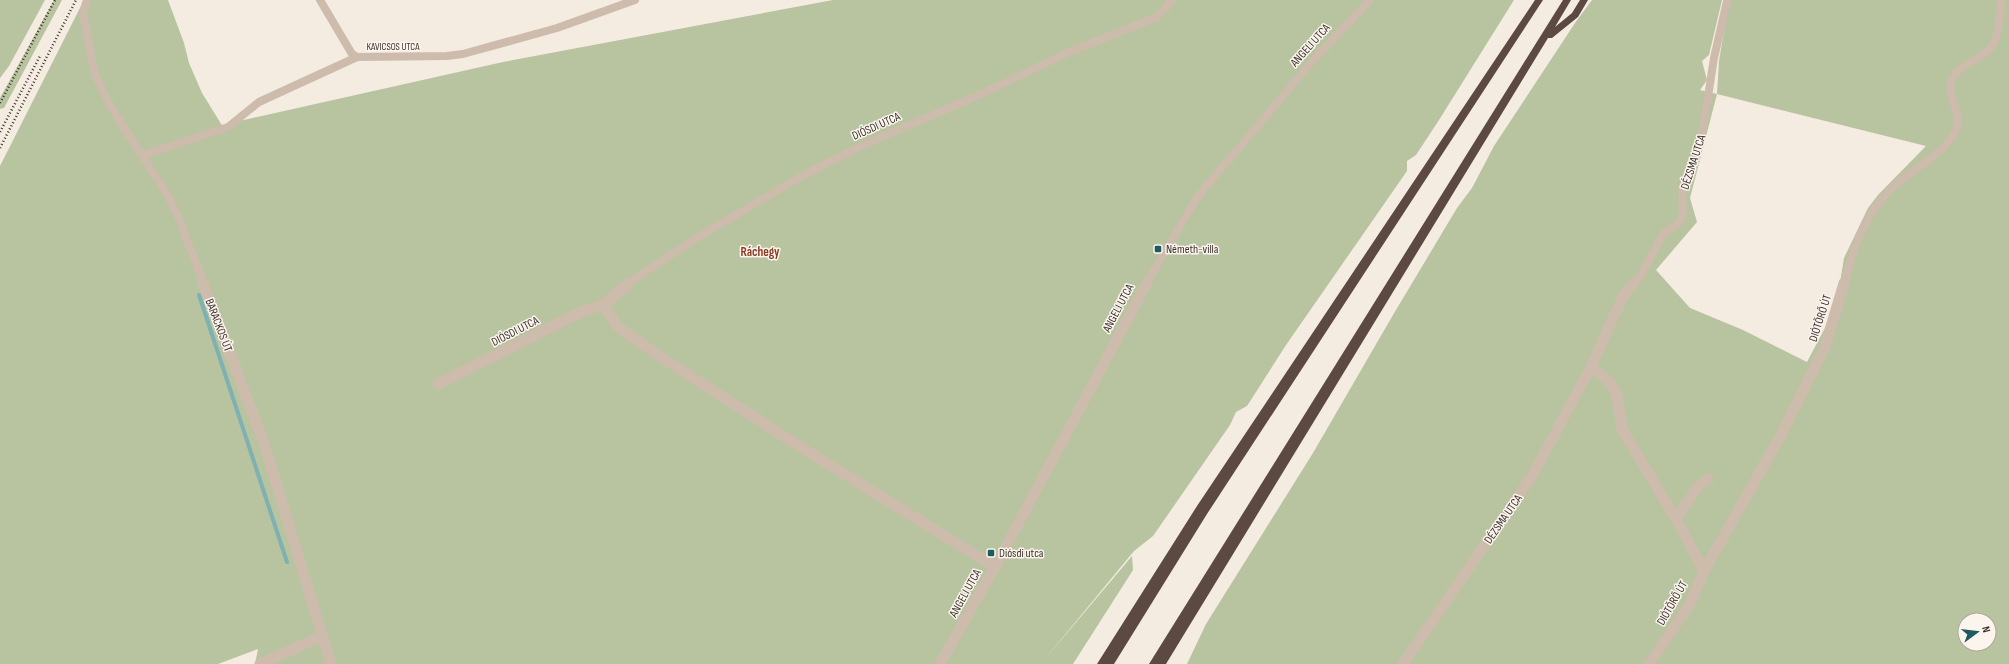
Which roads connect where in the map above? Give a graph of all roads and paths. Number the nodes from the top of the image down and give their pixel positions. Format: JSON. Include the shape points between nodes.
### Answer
{"nodes":[{"id":1,"x":87,"y":0,"type":"edge"},
{"id":2,"x":320,"y":0,"type":"edge"},
{"id":3,"x":635,"y":0,"type":"edge"},
{"id":4,"x":1172,"y":0,"type":"edge"},
{"id":5,"x":1370,"y":0,"type":"edge"},
{"id":6,"x":1539,"y":0,"type":"edge"},
{"id":7,"x":1567,"y":0,"type":"edge"},
{"id":8,"x":1584,"y":0,"type":"edge"},
{"id":9,"x":2001,"y":0,"type":"edge"},
{"id":10,"x":1727,"y":1,"type":"dead end"},
{"id":11,"x":1542,"y":42,"type":"junction"},
{"id":12,"x":357,"y":57,"type":"junction"},
{"id":13,"x":143,"y":155,"type":"junction"},
{"id":14,"x":605,"y":304,"type":"junction"},
{"id":15,"x":1590,"y":367,"type":"junction"},
{"id":16,"x":438,"y":384,"type":"dead end"},
{"id":17,"x":1708,"y":479,"type":"dead end"},
{"id":18,"x":1676,"y":519,"type":"junction"},
{"id":19,"x":995,"y":567,"type":"junction"},
{"id":20,"x":1704,"y":571,"type":"junction"},
{"id":21,"x":322,"y":636,"type":"junction"},
{"id":22,"x":260,"y":664,"type":"edge"},
{"id":23,"x":332,"y":664,"type":"edge"},
{"id":24,"x":940,"y":664,"type":"edge"},
{"id":25,"x":1105,"y":664,"type":"edge"},
{"id":26,"x":1157,"y":664,"type":"edge"},
{"id":27,"x":1403,"y":664,"type":"edge"},
{"id":28,"x":1649,"y":664,"type":"edge"}],
"edges":[{"from":1,"to":13,"type":"street","name":"BARACKOS ÚT","via":[[83,13],[95,75],[110,106]]},
{"from":2,"to":12,"type":"street","via":[[352,54]]},
{"from":3,"to":12,"type":"street","name":"KAVICSOS UTCA","via":[[556,28],[463,54]]},
{"from":4,"to":14,"type":"street","name":"DIÓSDI UTCA","via":[[1157,17],[1067,52],[980,95],[863,145],[802,176],[654,266],[621,288]]},
{"from":5,"to":19,"type":"street","name":"ANGELI UTCA","via":[[1307,67],[1198,196],[1146,285]]},
{"from":6,"to":25,"type":"highway","via":[[1202,510]]},
{"from":7,"to":11,"type":"highway"},
{"from":8,"to":11,"type":"highway","via":[[1575,15]]},
{"from":9,"to":20,"type":"street","name":"DIÓTÖRŐ ÚT","via":[[1993,45],[1962,67],[1950,85],[1958,122],[1954,134],[1941,150],[1899,182],[1872,211],[1853,248],[1825,347],[1781,435]]},
{"from":10,"to":15,"type":"street","name":"DÉZSMA UTCA","via":[[1714,58],[1703,129],[1682,190],[1683,216],[1679,223],[1664,233],[1640,277],[1623,296],[1602,346]]},
{"from":11,"to":26,"type":"highway","via":[[1525,65]]},
{"from":12,"to":13,"type":"street","name":"KAVICSOS UTCA","via":[[259,102],[228,127]]},
{"from":13,"to":21,"type":"street","name":"BARACKOS ÚT","via":[[179,219],[264,443]]},
{"from":14,"to":16,"type":"street","name":"DIÓSDI UTCA","via":[[581,312]]},
{"from":14,"to":19,"type":"street","via":[[618,327],[664,359]]},
{"from":15,"to":18,"type":"street","via":[[1610,382],[1617,396],[1622,429]]},
{"from":15,"to":27,"type":"street","name":"DÉZSMA UTCA","via":[[1532,476]]},
{"from":17,"to":18,"type":"street","via":[[1699,485]]},
{"from":18,"to":20,"type":"street"},
{"from":19,"to":24,"type":"street","name":"ANGELI UTCA"},
{"from":20,"to":28,"type":"street","name":"DIÓTÖRŐ ÚT","via":[[1690,604]]},
{"from":21,"to":22,"type":"street"},
{"from":21,"to":23,"type":"street","name":"BARACKOS ÚT"}]}
